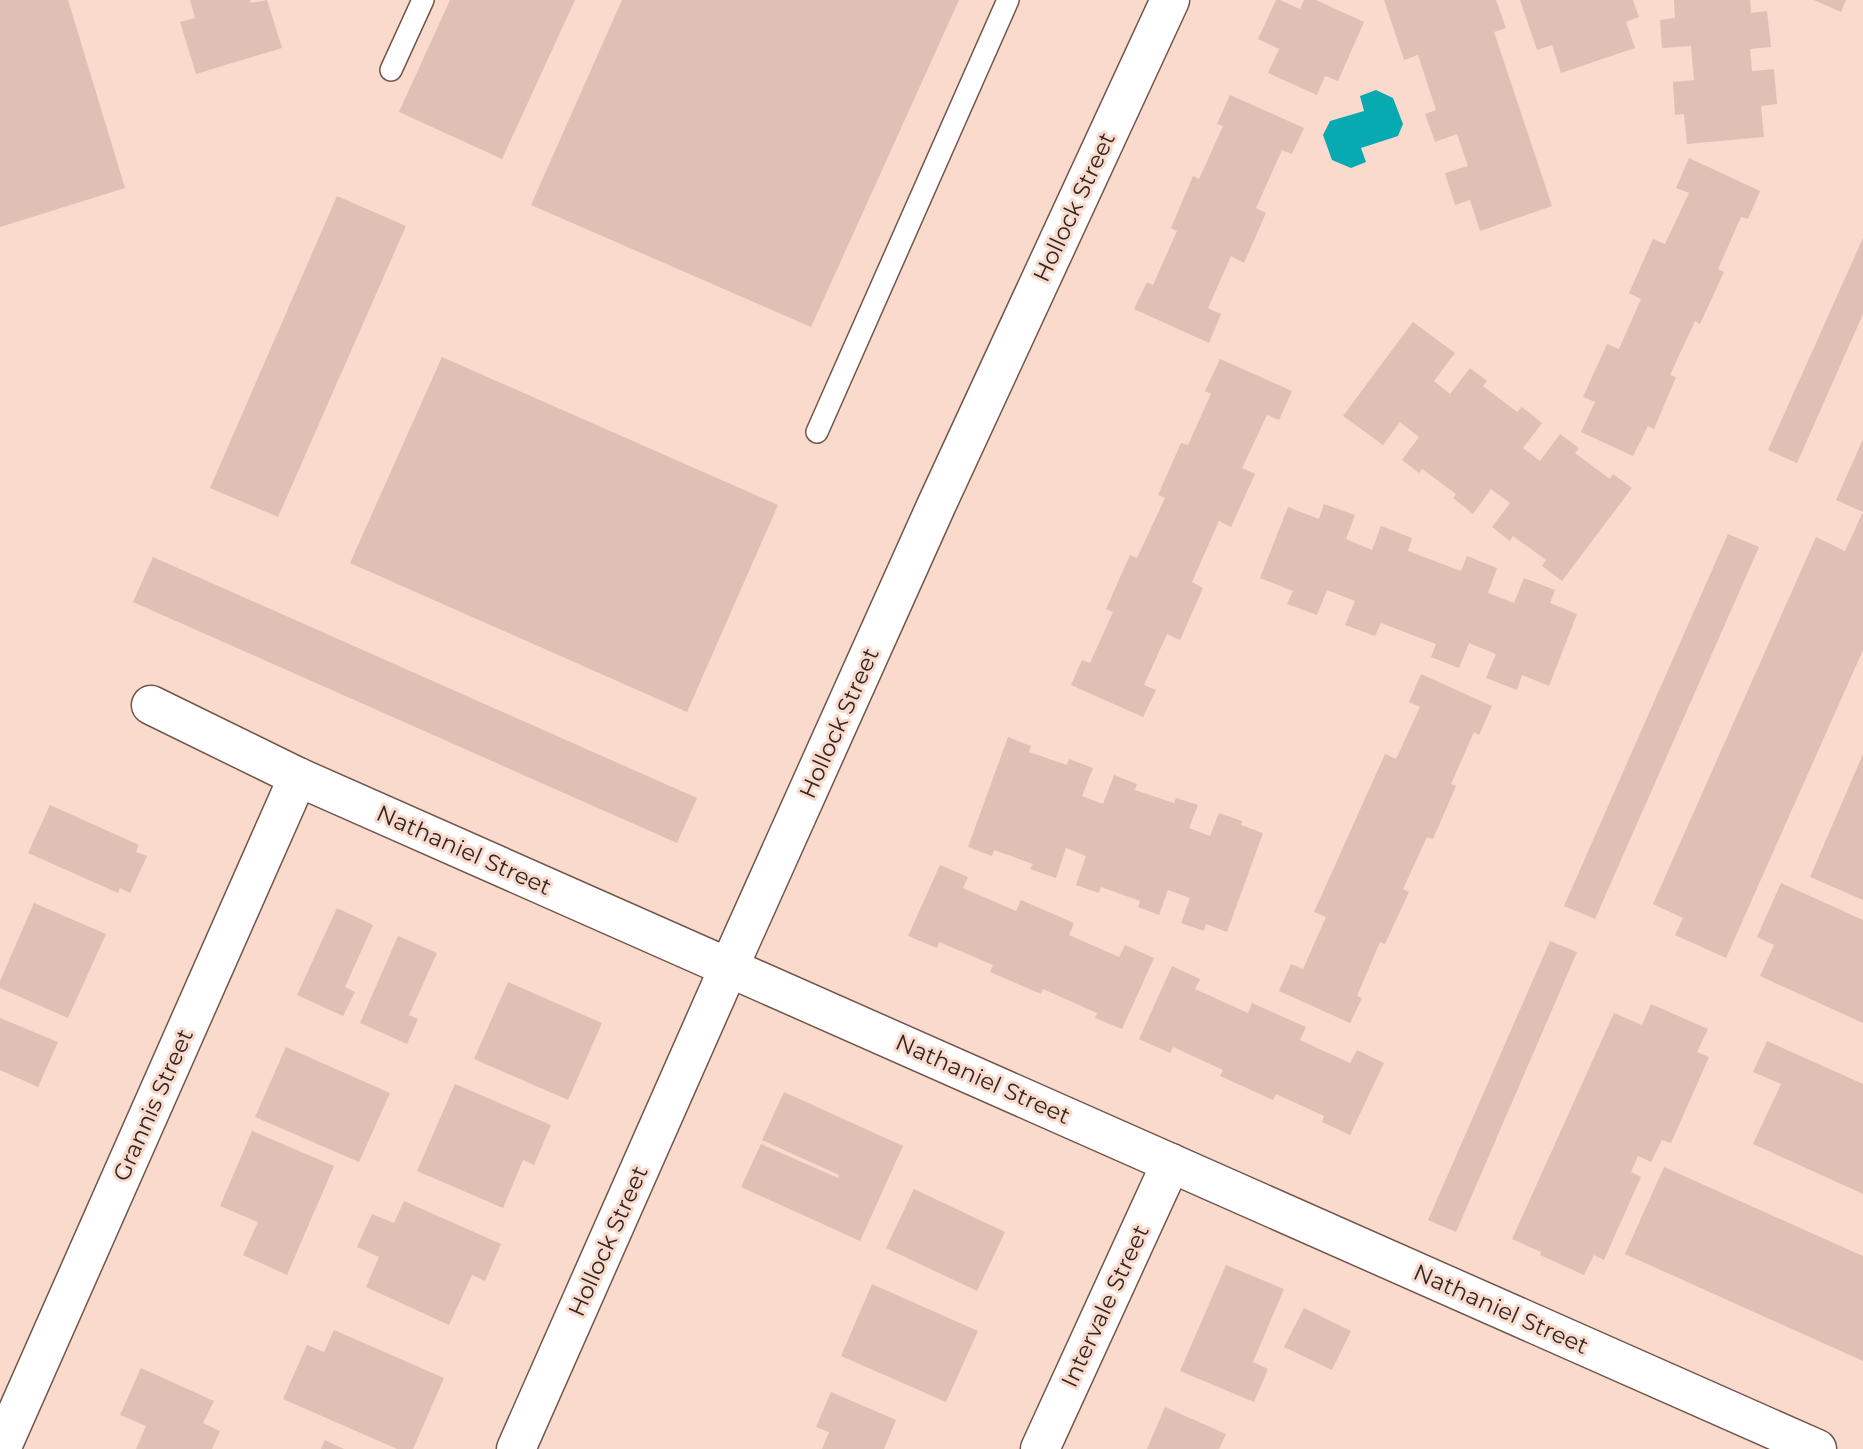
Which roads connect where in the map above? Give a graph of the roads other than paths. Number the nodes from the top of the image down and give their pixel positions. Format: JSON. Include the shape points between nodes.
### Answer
{"nodes":[{"id":1,"x":423,"y":0,"type":"edge"},
{"id":2,"x":1008,"y":0,"type":"edge"},
{"id":3,"x":1161,"y":3,"type":"edge"},
{"id":4,"x":390,"y":70,"type":"dead end"},
{"id":5,"x":817,"y":432,"type":"dead end"},
{"id":6,"x":151,"y":705,"type":"dead end"},
{"id":7,"x":298,"y":777,"type":"junction"},
{"id":8,"x":729,"y":967,"type":"junction"},
{"id":9,"x":1171,"y":1163,"type":"junction"},
{"id":10,"x":3,"y":1443,"type":"edge"},
{"id":11,"x":516,"y":1449,"type":"edge"},
{"id":12,"x":1040,"y":1449,"type":"edge"},
{"id":13,"x":1816,"y":1449,"type":"edge"}],
"edges":[{"from":1,"to":4,"type":"lane"},
{"from":2,"to":5,"type":"lane"},
{"from":3,"to":8,"type":"street","name":"Hollock Street"},
{"from":6,"to":7,"type":"street","name":"Nathaniel Street"},
{"from":7,"to":8,"type":"street","name":"Nathaniel Street"},
{"from":7,"to":10,"type":"street","name":"Grannis Street"},
{"from":8,"to":9,"type":"street","name":"Nathaniel Street"},
{"from":8,"to":11,"type":"street","name":"Hollock Street"},
{"from":9,"to":12,"type":"street","name":"Intervale Street"},
{"from":9,"to":13,"type":"street","name":"Nathaniel Street"}]}
